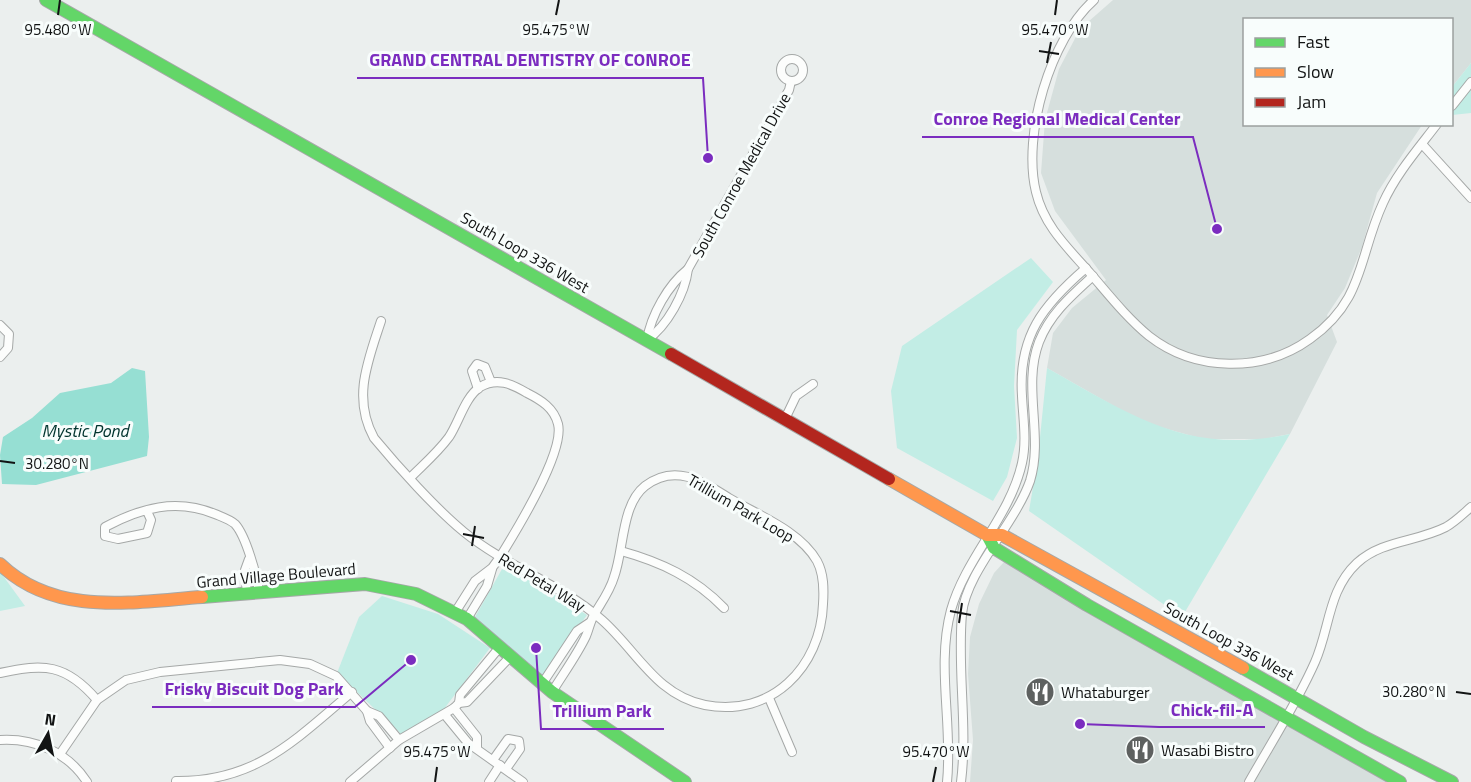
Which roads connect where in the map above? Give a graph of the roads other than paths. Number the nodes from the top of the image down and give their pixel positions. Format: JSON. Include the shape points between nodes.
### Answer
{"nodes":[{"id":1,"x":46,"y":0,"type":"edge"},
{"id":2,"x":1094,"y":0,"type":"edge"},
{"id":3,"x":791,"y":81,"type":"dead end"},
{"id":4,"x":1471,"y":82,"type":"edge"},
{"id":5,"x":1453,"y":105,"type":"edge"},
{"id":6,"x":1436,"y":126,"type":"edge"},
{"id":7,"x":1422,"y":144,"type":"junction"},
{"id":8,"x":1471,"y":198,"type":"edge"},
{"id":9,"x":1086,"y":268,"type":"junction"},
{"id":10,"x":1093,"y":276,"type":"junction"},
{"id":11,"x":381,"y":321,"type":"dead end"},
{"id":12,"x":0,"y":325,"type":"edge"},
{"id":13,"x":647,"y":340,"type":"junction"},
{"id":14,"x":0,"y":357,"type":"edge"},
{"id":15,"x":491,"y":382,"type":"junction"},
{"id":16,"x":813,"y":384,"type":"dead end"},
{"id":17,"x":478,"y":389,"type":"junction"},
{"id":18,"x":785,"y":419,"type":"junction"},
{"id":19,"x":1025,"y":441,"type":"junction"},
{"id":20,"x":1036,"y":441,"type":"junction"},
{"id":21,"x":411,"y":477,"type":"junction"},
{"id":22,"x":1471,"y":507,"type":"edge"},
{"id":23,"x":147,"y":511,"type":"junction"},
{"id":24,"x":987,"y":535,"type":"junction"},
{"id":25,"x":1002,"y":535,"type":"junction"},
{"id":26,"x":994,"y":548,"type":"junction"},
{"id":27,"x":621,"y":551,"type":"junction"},
{"id":28,"x":500,"y":557,"type":"junction"},
{"id":29,"x":0,"y":564,"type":"edge"},
{"id":30,"x":492,"y":568,"type":"junction"},
{"id":31,"x":253,"y":593,"type":"junction"},
{"id":32,"x":724,"y":608,"type":"dead end"},
{"id":33,"x":456,"y":611,"type":"junction"},
{"id":34,"x":594,"y":614,"type":"junction"},
{"id":35,"x":467,"y":619,"type":"junction"},
{"id":36,"x":589,"y":623,"type":"junction"},
{"id":37,"x":499,"y":648,"type":"junction"},
{"id":38,"x":510,"y":657,"type":"junction"},
{"id":39,"x":0,"y":673,"type":"edge"},
{"id":40,"x":547,"y":688,"type":"junction"},
{"id":41,"x":352,"y":692,"type":"junction"},
{"id":42,"x":769,"y":698,"type":"junction"},
{"id":43,"x":1296,"y":698,"type":"junction"},
{"id":44,"x":97,"y":700,"type":"junction"},
{"id":45,"x":456,"y":705,"type":"junction"},
{"id":46,"x":367,"y":711,"type":"junction"},
{"id":47,"x":445,"y":715,"type":"junction"},
{"id":48,"x":1284,"y":717,"type":"junction"},
{"id":49,"x":0,"y":740,"type":"edge"},
{"id":50,"x":399,"y":740,"type":"junction"},
{"id":51,"x":477,"y":747,"type":"junction"},
{"id":52,"x":390,"y":748,"type":"junction"},
{"id":53,"x":792,"y":752,"type":"dead end"},
{"id":54,"x":60,"y":754,"type":"junction"},
{"id":55,"x":500,"y":764,"type":"junction"},
{"id":56,"x":176,"y":781,"type":"edge"},
{"id":57,"x":87,"y":782,"type":"edge"},
{"id":58,"x":350,"y":782,"type":"edge"},
{"id":59,"x":489,"y":782,"type":"edge"},
{"id":60,"x":524,"y":782,"type":"edge"},
{"id":61,"x":685,"y":782,"type":"edge"},
{"id":62,"x":947,"y":782,"type":"edge"},
{"id":63,"x":961,"y":782,"type":"edge"},
{"id":64,"x":1249,"y":782,"type":"edge"},
{"id":65,"x":1400,"y":782,"type":"edge"},
{"id":66,"x":1452,"y":782,"type":"edge"}],
"edges":[{"from":1,"to":13,"type":"main road","name":"South Loop 336 West"},
{"from":2,"to":9,"type":"street","via":[[1065,33],[1050,65],[1032,159],[1036,193],[1048,223]]},
{"from":3,"to":13,"type":"street","name":"South Conroe Medical Drive","via":[[688,269],[686,283],[659,332]]},
{"from":4,"to":5,"type":"street"},
{"from":6,"to":7,"type":"street"},
{"from":7,"to":8,"type":"street"},
{"from":7,"to":10,"type":"street","via":[[1383,203],[1360,278],[1347,300],[1329,324],[1285,353],[1223,364],[1186,356],[1150,337]]},
{"from":9,"to":10,"type":"street"},
{"from":9,"to":19,"type":"street","via":[[1048,304],[1028,339],[1021,381]]},
{"from":10,"to":20,"type":"street","via":[[1058,310],[1039,343],[1032,379]]},
{"from":11,"to":21,"type":"street","name":"Red Petal Way","via":[[363,381],[363,408],[374,438]]},
{"from":12,"to":14,"type":"street","via":[[9,334],[8,348]]},
{"from":13,"to":18,"type":"main road","name":"South Loop 336 West"},
{"from":15,"to":17,"type":"street"},
{"from":15,"to":17,"type":"street","via":[[485,367],[477,364],[472,371]]},
{"from":15,"to":28,"type":"street","via":[[508,383],[547,405],[554,412],[559,433],[544,477]]},
{"from":16,"to":18,"type":"street","via":[[796,396]]},
{"from":17,"to":21,"type":"street","via":[[449,437]]},
{"from":18,"to":24,"type":"main road","name":"South Loop 336 West"},
{"from":19,"to":20,"type":"street"},
{"from":19,"to":24,"type":"street","via":[[1016,484]]},
{"from":20,"to":25,"type":"street","via":[[1029,482]]},
{"from":21,"to":28,"type":"street","name":"Red Petal Way","via":[[465,533]]},
{"from":22,"to":43,"type":"street","via":[[1446,527],[1381,548],[1349,571],[1331,603],[1316,660]]},
{"from":23,"to":23,"type":"street","via":[[110,524],[103,532],[118,539],[147,533],[151,520]]},
{"from":23,"to":31,"type":"street","via":[[174,504],[197,507],[225,518],[239,529],[257,571]]},
{"from":24,"to":25,"type":"main road","name":"South Loop 336 West"},
{"from":24,"to":26,"type":"main road"},
{"from":24,"to":62,"type":"street","via":[[963,579],[949,620],[945,678],[949,717]]},
{"from":25,"to":26,"type":"street"},
{"from":25,"to":43,"type":"main road","name":"South Loop 336 West"},
{"from":26,"to":48,"type":"main road"},
{"from":26,"to":63,"type":"street","via":[[962,613]]},
{"from":27,"to":32,"type":"street","via":[[669,567]]},
{"from":27,"to":34,"type":"street","name":"Trillium Park Loop","via":[[614,577]]},
{"from":27,"to":42,"type":"street","name":"Trillium Park Loop","via":[[634,499],[653,481],[673,474],[703,482],[803,543],[822,573],[821,629],[808,662],[790,683]]},
{"from":28,"to":30,"type":"street"},
{"from":28,"to":34,"type":"street","name":"Red Petal Way"},
{"from":29,"to":31,"type":"main road","name":"Grand Village Boulevard","via":[[47,596],[86,604]]},
{"from":30,"to":33,"type":"street","via":[[475,581]]},
{"from":30,"to":35,"type":"street","via":[[487,586]]},
{"from":31,"to":33,"type":"main road","name":"Grand Village Boulevard","via":[[365,584],[416,594]]},
{"from":33,"to":35,"type":"main road","name":"Grand Village Boulevard"},
{"from":34,"to":36,"type":"street","name":"Trillium Park Loop"},
{"from":34,"to":42,"type":"street","name":"Trillium Park Loop","via":[[660,684],[684,699],[719,707]]},
{"from":35,"to":37,"type":"main road","name":"Grand Village Boulevard"},
{"from":36,"to":40,"type":"street","name":"Trillium Park Loop","via":[[586,636]]},
{"from":36,"to":40,"type":"street","name":"Trillium Park Loop","via":[[577,631]]},
{"from":37,"to":38,"type":"main road","name":"Grand Village Boulevard"},
{"from":37,"to":45,"type":"street"},
{"from":38,"to":40,"type":"main road","name":"Grand Village Boulevard"},
{"from":38,"to":45,"type":"street","via":[[467,702]]},
{"from":39,"to":44,"type":"street","via":[[50,667],[76,679]]},
{"from":40,"to":61,"type":"main road","name":"Grand Village Boulevard"},
{"from":41,"to":44,"type":"street","via":[[324,670],[280,660],[141,675],[112,687]]},
{"from":41,"to":46,"type":"street"},
{"from":41,"to":56,"type":"street","via":[[264,762],[217,779]]},
{"from":42,"to":53,"type":"street"},
{"from":43,"to":48,"type":"street"},
{"from":43,"to":66,"type":"main road","name":"South Loop 336 West"},
{"from":44,"to":54,"type":"street"},
{"from":45,"to":47,"type":"street"},
{"from":45,"to":51,"type":"street","via":[[477,737]]},
{"from":46,"to":50,"type":"street","via":[[379,716]]},
{"from":46,"to":52,"type":"street"},
{"from":47,"to":50,"type":"street"},
{"from":47,"to":51,"type":"street","via":[[468,743]]},
{"from":48,"to":64,"type":"street"},
{"from":48,"to":65,"type":"main road"},
{"from":49,"to":54,"type":"street","via":[[38,744]]},
{"from":50,"to":52,"type":"street"},
{"from":51,"to":55,"type":"street"},
{"from":52,"to":58,"type":"street"},
{"from":54,"to":57,"type":"street"},
{"from":55,"to":59,"type":"street"},
{"from":55,"to":60,"type":"street"}]}
